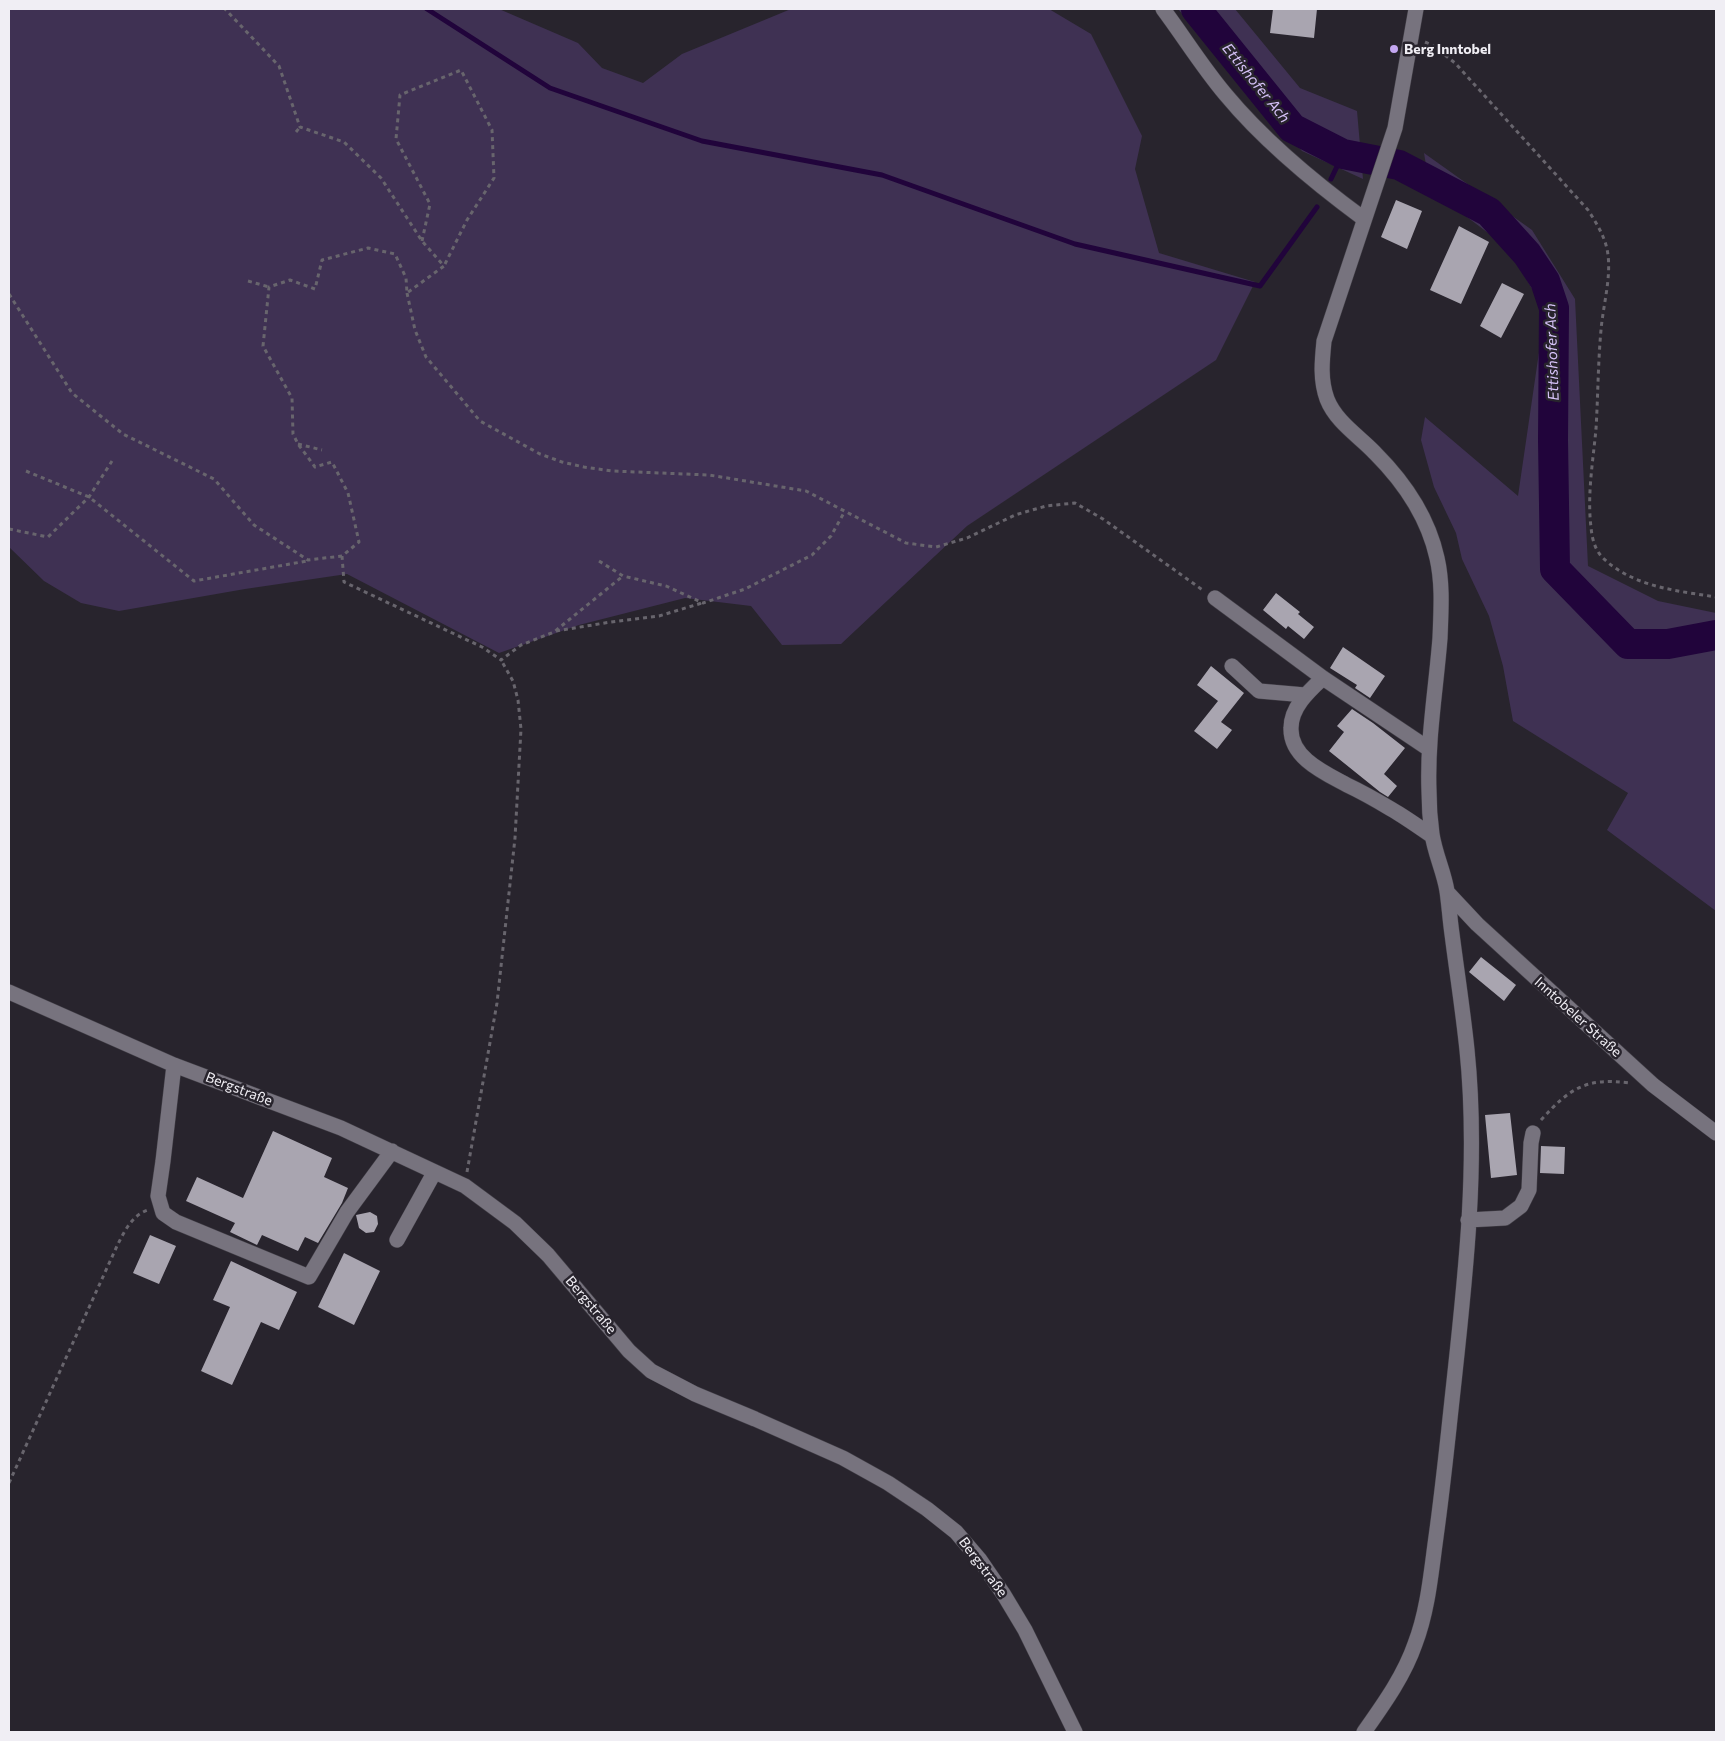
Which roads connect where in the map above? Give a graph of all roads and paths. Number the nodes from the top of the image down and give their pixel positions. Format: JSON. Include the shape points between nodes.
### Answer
{"nodes":[{"id":1,"x":226,"y":9,"type":"edge"},
{"id":2,"x":1162,"y":9,"type":"edge"},
{"id":3,"x":1416,"y":9,"type":"edge"},
{"id":4,"x":1410,"y":36,"type":"junction"},
{"id":5,"x":300,"y":127,"type":"junction"},
{"id":6,"x":296,"y":132,"type":"dead end"},
{"id":7,"x":1364,"y":220,"type":"junction"},
{"id":8,"x":422,"y":241,"type":"junction"},
{"id":9,"x":444,"y":266,"type":"junction"},
{"id":10,"x":248,"y":281,"type":"dead end"},
{"id":11,"x":269,"y":287,"type":"junction"},
{"id":12,"x":407,"y":293,"type":"junction"},
{"id":13,"x":9,"y":294,"type":"edge"},
{"id":14,"x":298,"y":444,"type":"junction"},
{"id":15,"x":322,"y":450,"type":"dead end"},
{"id":16,"x":112,"y":460,"type":"dead end"},
{"id":17,"x":26,"y":471,"type":"dead end"},
{"id":18,"x":89,"y":497,"type":"junction"},
{"id":19,"x":845,"y":511,"type":"junction"},
{"id":20,"x":9,"y":529,"type":"edge"},
{"id":21,"x":342,"y":556,"type":"junction"},
{"id":22,"x":308,"y":560,"type":"junction"},
{"id":23,"x":600,"y":561,"type":"dead end"},
{"id":24,"x":623,"y":576,"type":"junction"},
{"id":25,"x":1716,"y":597,"type":"edge"},
{"id":26,"x":1215,"y":598,"type":"joint"},
{"id":27,"x":703,"y":603,"type":"junction"},
{"id":28,"x":554,"y":632,"type":"junction"},
{"id":29,"x":501,"y":660,"type":"junction"},
{"id":30,"x":1232,"y":666,"type":"dead end"},
{"id":31,"x":1323,"y":678,"type":"junction"},
{"id":32,"x":1305,"y":695,"type":"junction"},
{"id":33,"x":1429,"y":748,"type":"junction"},
{"id":34,"x":1432,"y":836,"type":"junction"},
{"id":35,"x":1447,"y":892,"type":"junction"},
{"id":36,"x":9,"y":992,"type":"edge"},
{"id":37,"x":174,"y":1065,"type":"junction"},
{"id":38,"x":1653,"y":1085,"type":"junction"},
{"id":39,"x":1533,"y":1133,"type":"joint"},
{"id":40,"x":1716,"y":1133,"type":"edge"},
{"id":41,"x":392,"y":1151,"type":"junction"},
{"id":42,"x":434,"y":1173,"type":"junction"},
{"id":43,"x":465,"y":1186,"type":"junction"},
{"id":44,"x":160,"y":1206,"type":"junction"},
{"id":45,"x":1468,"y":1220,"type":"junction"},
{"id":46,"x":398,"y":1240,"type":"dead end"},
{"id":47,"x":9,"y":1483,"type":"edge"},
{"id":48,"x":1075,"y":1732,"type":"edge"},
{"id":49,"x":1364,"y":1732,"type":"edge"}],
"edges":[{"from":1,"to":5,"type":"path","via":[[279,66]]},
{"from":2,"to":7,"type":"street","via":[[1225,94],[1273,144]]},
{"from":3,"to":4,"type":"street"},
{"from":4,"to":7,"type":"street","via":[[1395,128]]},
{"from":4,"to":25,"type":"path","via":[[1432,45],[1455,63],[1588,210],[1601,230],[1609,265],[1601,331],[1590,510],[1593,542],[1597,550],[1625,575],[1665,588]]},
{"from":5,"to":6,"type":"path"},
{"from":5,"to":8,"type":"path","via":[[344,142],[381,178]]},
{"from":7,"to":33,"type":"street","via":[[1324,341],[1322,382],[1328,403],[1344,424],[1376,454],[1412,496],[1432,538],[1441,583],[1441,615]]},
{"from":8,"to":9,"type":"path"},
{"from":8,"to":9,"type":"path","via":[[430,204],[396,139],[400,95],[461,70],[492,130],[494,178],[467,220]]},
{"from":9,"to":12,"type":"path"},
{"from":10,"to":11,"type":"path"},
{"from":11,"to":12,"type":"path","via":[[290,280],[315,289],[322,260],[368,248],[395,254],[406,278]]},
{"from":11,"to":14,"type":"path","via":[[263,346],[292,398],[293,434]]},
{"from":12,"to":19,"type":"path","via":[[415,330],[426,357],[480,421],[540,454],[584,467],[709,475],[806,491]]},
{"from":13,"to":22,"type":"path","via":[[72,393],[123,434],[214,479],[254,525]]},
{"from":14,"to":15,"type":"path"},
{"from":14,"to":21,"type":"path","via":[[315,467],[332,462],[348,493],[359,542]]},
{"from":16,"to":18,"type":"path"},
{"from":17,"to":18,"type":"path"},
{"from":18,"to":20,"type":"path","via":[[48,537]]},
{"from":18,"to":22,"type":"path","via":[[194,581]]},
{"from":19,"to":26,"type":"path","via":[[906,543],[936,547],[967,538],[1015,515],[1046,506],[1075,503]]},
{"from":19,"to":27,"type":"path","via":[[831,536],[812,555],[745,589]]},
{"from":21,"to":22,"type":"path"},
{"from":21,"to":29,"type":"path","via":[[344,582],[482,647]]},
{"from":23,"to":24,"type":"path"},
{"from":24,"to":27,"type":"path","via":[[666,586]]},
{"from":24,"to":28,"type":"path"},
{"from":26,"to":31,"type":"street"},
{"from":27,"to":28,"type":"path","via":[[659,616]]},
{"from":28,"to":29,"type":"path","via":[[521,645]]},
{"from":29,"to":43,"type":"path","via":[[513,681],[521,729],[515,838],[496,1003]]},
{"from":30,"to":32,"type":"street","via":[[1259,691]]},
{"from":31,"to":32,"type":"street"},
{"from":31,"to":33,"type":"street"},
{"from":32,"to":34,"type":"street","via":[[1294,713],[1290,728],[1300,754],[1321,772],[1392,809]]},
{"from":33,"to":34,"type":"street"},
{"from":34,"to":35,"type":"street"},
{"from":35,"to":38,"type":"street","name":"Inntobeler Straße","via":[[1477,924]]},
{"from":35,"to":45,"type":"street","via":[[1470,1085],[1472,1127]]},
{"from":36,"to":37,"type":"street","name":"Bergstraße"},
{"from":37,"to":41,"type":"street","name":"Bergstraße","via":[[341,1128]]},
{"from":37,"to":44,"type":"street","via":[[158,1196]]},
{"from":38,"to":39,"type":"path","via":[[1605,1081],[1580,1087],[1547,1113]]},
{"from":38,"to":40,"type":"street","name":"Inntobeler Straße"},
{"from":39,"to":45,"type":"street","via":[[1529,1190],[1521,1206],[1504,1218]]},
{"from":41,"to":42,"type":"street","name":"Bergstraße"},
{"from":41,"to":44,"type":"street","via":[[347,1212],[309,1277],[176,1222],[162,1213]]},
{"from":42,"to":43,"type":"street","name":"Bergstraße"},
{"from":42,"to":46,"type":"street"},
{"from":43,"to":48,"type":"street","name":"Bergstraße","via":[[515,1223],[548,1255],[629,1351],[652,1371],[695,1394],[843,1458],[888,1483],[956,1532],[980,1560],[1025,1630]]},
{"from":44,"to":47,"type":"path","via":[[142,1212],[126,1227]]},
{"from":45,"to":49,"type":"street","via":[[1431,1578],[1422,1620],[1405,1668]]}]}
